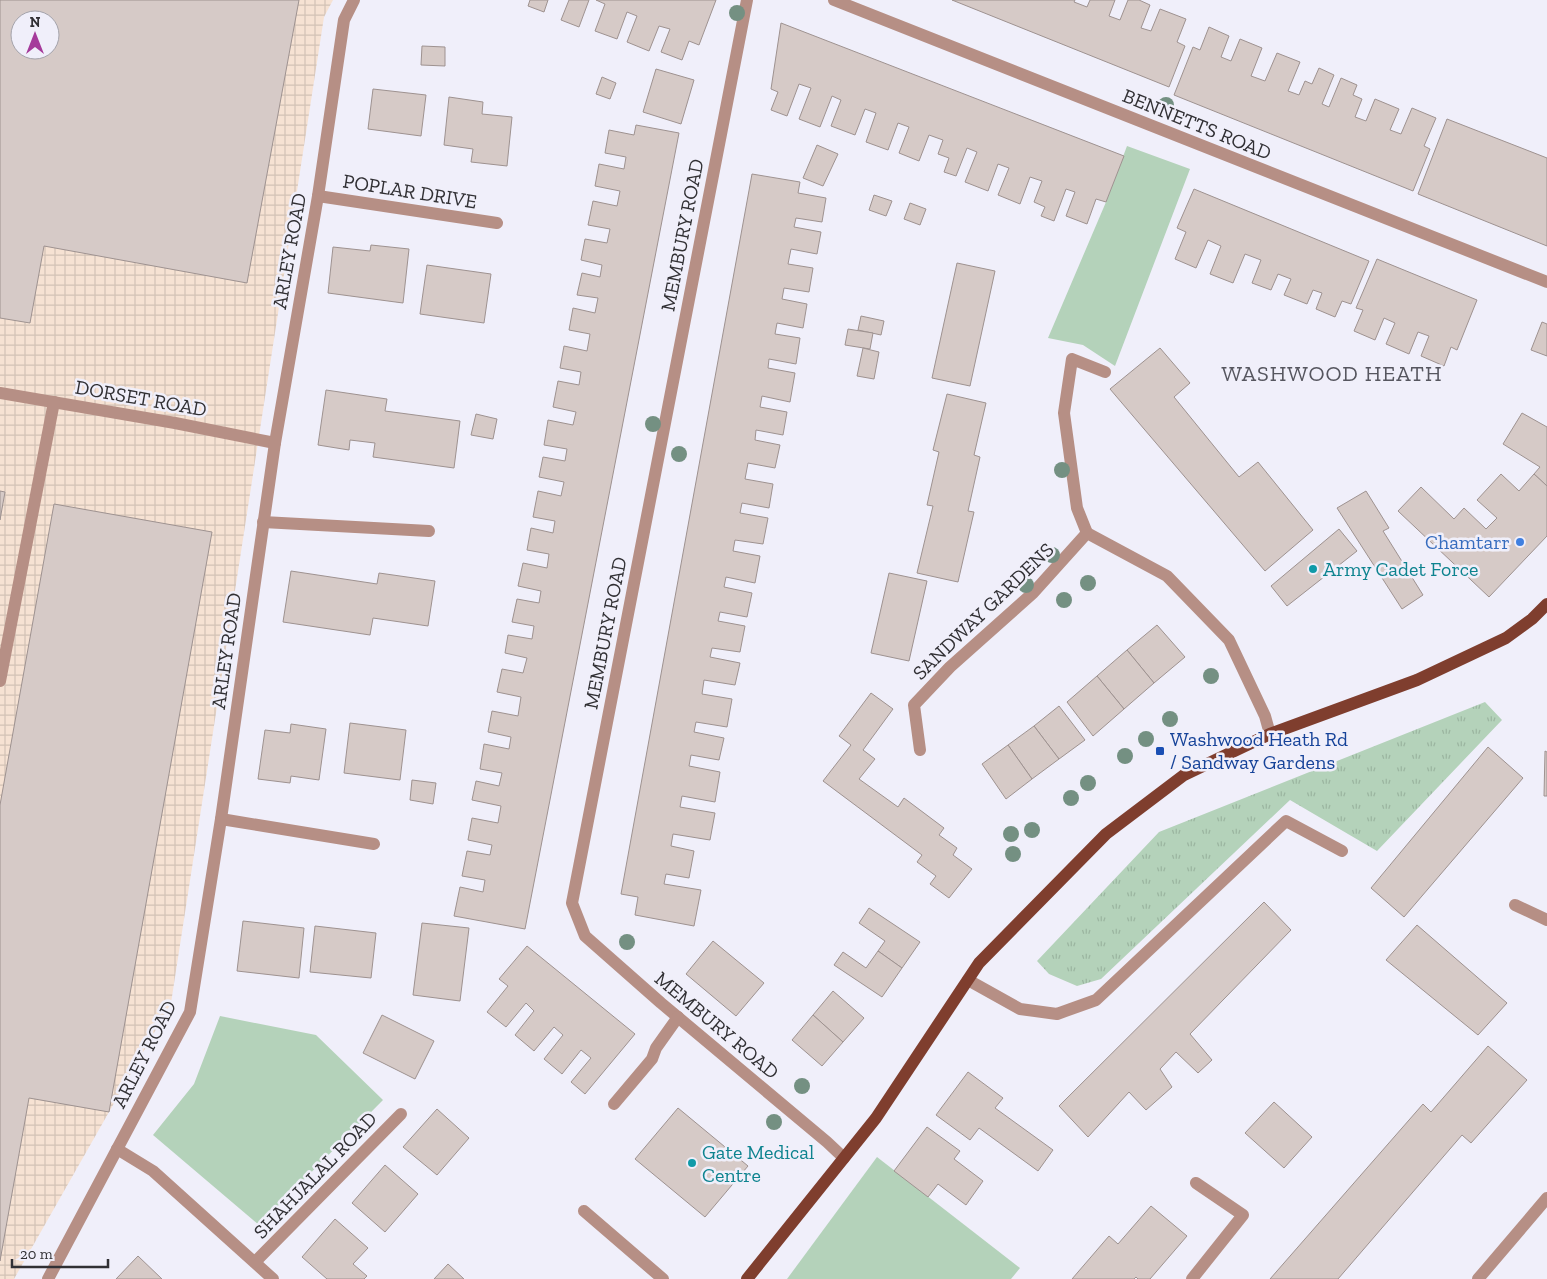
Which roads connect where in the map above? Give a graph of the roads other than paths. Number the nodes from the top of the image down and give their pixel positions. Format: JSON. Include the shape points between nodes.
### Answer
{"nodes":[{"id":1,"x":354,"y":0,"type":"edge"},
{"id":2,"x":747,"y":0,"type":"edge"},
{"id":3,"x":834,"y":0,"type":"edge"},
{"id":4,"x":318,"y":196,"type":"junction"},
{"id":5,"x":497,"y":223,"type":"dead end"},
{"id":6,"x":1547,"y":282,"type":"edge"},
{"id":7,"x":1105,"y":372,"type":"dead end"},
{"id":8,"x":0,"y":393,"type":"edge"},
{"id":9,"x":54,"y":402,"type":"junction"},
{"id":10,"x":275,"y":443,"type":"junction"},
{"id":11,"x":263,"y":522,"type":"junction"},
{"id":12,"x":429,"y":531,"type":"dead end"},
{"id":13,"x":1087,"y":533,"type":"junction"},
{"id":14,"x":1547,"y":604,"type":"edge"},
{"id":15,"x":0,"y":681,"type":"edge"},
{"id":16,"x":1270,"y":734,"type":"junction"},
{"id":17,"x":920,"y":750,"type":"dead end"},
{"id":18,"x":222,"y":819,"type":"junction"},
{"id":19,"x":374,"y":844,"type":"dead end"},
{"id":20,"x":1342,"y":851,"type":"dead end"},
{"id":21,"x":1515,"y":905,"type":"dead end"},
{"id":22,"x":1547,"y":920,"type":"edge"},
{"id":23,"x":968,"y":980,"type":"junction"},
{"id":24,"x":678,"y":1017,"type":"junction"},
{"id":25,"x":614,"y":1104,"type":"dead end"},
{"id":26,"x":401,"y":1114,"type":"dead end"},
{"id":27,"x":117,"y":1149,"type":"junction"},
{"id":28,"x":844,"y":1158,"type":"junction"},
{"id":29,"x":1196,"y":1183,"type":"dead end"},
{"id":30,"x":1547,"y":1198,"type":"edge"},
{"id":31,"x":584,"y":1211,"type":"dead end"},
{"id":32,"x":255,"y":1262,"type":"junction"},
{"id":33,"x":48,"y":1279,"type":"edge"},
{"id":34,"x":273,"y":1279,"type":"edge"},
{"id":35,"x":664,"y":1279,"type":"edge"},
{"id":36,"x":747,"y":1279,"type":"edge"},
{"id":37,"x":1192,"y":1279,"type":"edge"},
{"id":38,"x":1478,"y":1279,"type":"edge"}],
"edges":[{"from":1,"to":4,"type":"street","name":"ARLEY ROAD","via":[[344,20]]},
{"from":2,"to":24,"type":"street","name":"MEMBURY ROAD","via":[[572,903],[585,936]]},
{"from":3,"to":6,"type":"street","name":"BENNETTS ROAD"},
{"from":4,"to":5,"type":"street","name":"POPLAR DRIVE"},
{"from":4,"to":10,"type":"street","name":"ARLEY ROAD"},
{"from":7,"to":13,"type":"street","via":[[1072,360],[1064,413],[1077,508]]},
{"from":8,"to":9,"type":"street","name":"DORSET ROAD"},
{"from":9,"to":10,"type":"street","name":"DORSET ROAD"},
{"from":9,"to":15,"type":"street"},
{"from":10,"to":11,"type":"street","name":"ARLEY ROAD"},
{"from":11,"to":12,"type":"street"},
{"from":11,"to":18,"type":"street","name":"ARLEY ROAD"},
{"from":13,"to":16,"type":"street","via":[[1167,576],[1230,640]]},
{"from":13,"to":17,"type":"street","name":"SANDWAY GARDENS","via":[[1033,593],[950,667],[914,705]]},
{"from":14,"to":16,"type":"main road","via":[[1506,638],[1417,680]]},
{"from":16,"to":23,"type":"main road","via":[[1184,776],[1106,834],[979,963]]},
{"from":18,"to":19,"type":"street"},
{"from":18,"to":27,"type":"street","name":"ARLEY ROAD","via":[[190,1012]]},
{"from":20,"to":23,"type":"street","via":[[1286,821],[1096,1000],[1057,1014],[1020,1009]]},
{"from":21,"to":22,"type":"street"},
{"from":23,"to":28,"type":"main road","via":[[876,1118]]},
{"from":24,"to":25,"type":"street","via":[[652,1059]]},
{"from":24,"to":28,"type":"street","name":"MEMBURY ROAD"},
{"from":26,"to":32,"type":"street","name":"SHAHJALAL ROAD"},
{"from":27,"to":32,"type":"street","via":[[153,1171]]},
{"from":27,"to":33,"type":"street","name":"ARLEY ROAD"},
{"from":28,"to":36,"type":"main road"},
{"from":29,"to":37,"type":"street","via":[[1243,1215]]},
{"from":30,"to":38,"type":"street"},
{"from":31,"to":35,"type":"street"},
{"from":32,"to":34,"type":"street"}]}
